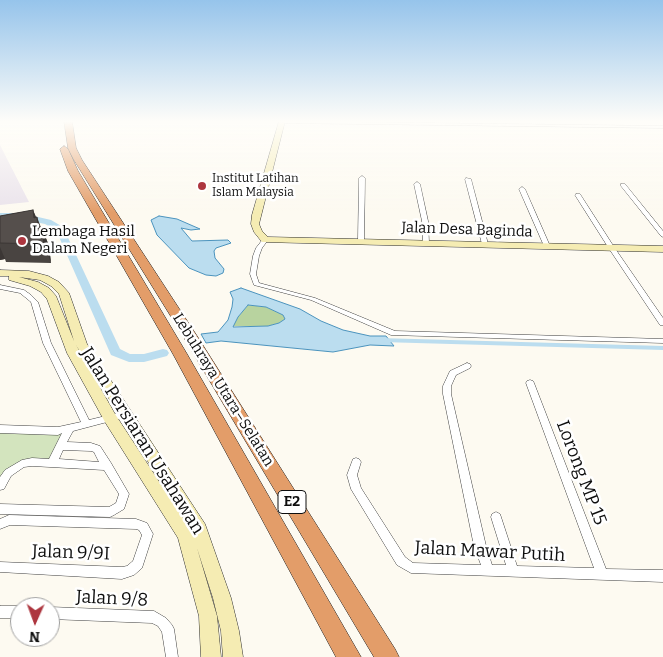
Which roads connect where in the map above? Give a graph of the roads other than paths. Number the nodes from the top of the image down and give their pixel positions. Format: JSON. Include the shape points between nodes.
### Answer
{"nodes":[{"id":1,"x":65,"y":152,"type":"edge"},
{"id":2,"x":74,"y":152,"type":"edge"},
{"id":3,"x":277,"y":152,"type":"edge"},
{"id":4,"x":362,"y":178,"type":"dead end"},
{"id":5,"x":468,"y":179,"type":"dead end"},
{"id":6,"x":417,"y":184,"type":"dead end"},
{"id":7,"x":623,"y":185,"type":"dead end"},
{"id":8,"x":522,"y":189,"type":"dead end"},
{"id":9,"x":578,"y":195,"type":"dead end"},
{"id":10,"x":663,"y":235,"type":"edge"},
{"id":11,"x":268,"y":240,"type":"junction"},
{"id":12,"x":362,"y":241,"type":"junction"},
{"id":13,"x":426,"y":243,"type":"junction"},
{"id":14,"x":485,"y":244,"type":"junction"},
{"id":15,"x":547,"y":246,"type":"junction"},
{"id":16,"x":611,"y":247,"type":"junction"},
{"id":17,"x":663,"y":249,"type":"edge"},
{"id":18,"x":0,"y":272,"type":"edge"},
{"id":19,"x":0,"y":278,"type":"edge"},
{"id":20,"x":0,"y":288,"type":"edge"},
{"id":21,"x":663,"y":323,"type":"edge"},
{"id":22,"x":663,"y":341,"type":"edge"},
{"id":23,"x":185,"y":345,"type":"junction"},
{"id":24,"x":467,"y":366,"type":"dead end"},
{"id":25,"x":530,"y":383,"type":"dead end"},
{"id":26,"x":118,"y":416,"type":"junction"},
{"id":27,"x":87,"y":424,"type":"junction"},
{"id":28,"x":0,"y":429,"type":"edge"},
{"id":29,"x":69,"y":429,"type":"junction"},
{"id":30,"x":60,"y":446,"type":"junction"},
{"id":31,"x":356,"y":462,"type":"dead end"},
{"id":32,"x":52,"y":463,"type":"junction"},
{"id":33,"x":108,"y":466,"type":"junction"},
{"id":34,"x":0,"y":486,"type":"edge"},
{"id":35,"x":0,"y":509,"type":"edge"},
{"id":36,"x":496,"y":516,"type":"dead end"},
{"id":37,"x":0,"y":524,"type":"edge"},
{"id":38,"x":0,"y":568,"type":"edge"},
{"id":39,"x":488,"y":570,"type":"junction"},
{"id":40,"x":513,"y":571,"type":"junction"},
{"id":41,"x":602,"y":574,"type":"junction"},
{"id":42,"x":663,"y":576,"type":"edge"},
{"id":43,"x":60,"y":613,"type":"edge"},
{"id":44,"x":172,"y":657,"type":"edge"},
{"id":45,"x":211,"y":657,"type":"edge"},
{"id":46,"x":233,"y":657,"type":"edge"},
{"id":47,"x":349,"y":657,"type":"edge"},
{"id":48,"x":387,"y":657,"type":"edge"}],
"edges":[{"from":1,"to":23,"type":"highway","name":"Lebuhraya Utara–Selatan","number":"E2","via":[[73,172]]},
{"from":2,"to":23,"type":"highway","name":"Lebuhraya Utara–Selatan","number":"E2"},
{"from":3,"to":11,"type":"street","via":[[272,176],[260,197],[255,224],[258,232]]},
{"from":4,"to":12,"type":"street"},
{"from":5,"to":14,"type":"street"},
{"from":6,"to":13,"type":"street"},
{"from":7,"to":10,"type":"street"},
{"from":8,"to":15,"type":"street"},
{"from":9,"to":16,"type":"street"},
{"from":11,"to":12,"type":"street","name":"Jalan Desa Baginda"},
{"from":11,"to":22,"type":"street","via":[[256,256],[253,274],[256,284],[313,299],[394,333]]},
{"from":12,"to":13,"type":"street","name":"Jalan Desa Baginda"},
{"from":13,"to":14,"type":"street","name":"Jalan Desa Baginda"},
{"from":14,"to":15,"type":"street","name":"Jalan Desa Baginda"},
{"from":15,"to":16,"type":"street","name":"Jalan Desa Baginda"},
{"from":16,"to":17,"type":"street","name":"Jalan Desa Baginda"},
{"from":16,"to":21,"type":"street"},
{"from":18,"to":26,"type":"street","name":"Jalan Persiaran Usahawan","via":[[44,278],[64,293],[81,344]]},
{"from":19,"to":26,"type":"street","name":"Jalan Persiaran Usahawan","via":[[34,284],[52,298],[73,353]]},
{"from":20,"to":27,"type":"street","via":[[22,291],[34,302],[47,343]]},
{"from":23,"to":47,"type":"highway","name":"Lebuhraya Utara–Selatan","number":"E2"},
{"from":23,"to":48,"type":"highway","name":"Lebuhraya Utara–Selatan","number":"E2"},
{"from":24,"to":39,"type":"street","via":[[454,373],[447,394]]},
{"from":25,"to":41,"type":"street","name":"Lorong MP 15"},
{"from":26,"to":27,"type":"street"},
{"from":26,"to":45,"type":"street","name":"Jalan Persiaran Usahawan","via":[[184,535],[208,616]]},
{"from":26,"to":46,"type":"street","name":"Jalan Persiaran Usahawan","via":[[199,529],[222,598]]},
{"from":27,"to":29,"type":"street"},
{"from":28,"to":29,"type":"street"},
{"from":29,"to":30,"type":"street"},
{"from":30,"to":32,"type":"street"},
{"from":30,"to":33,"type":"street","via":[[95,448]]},
{"from":31,"to":39,"type":"street","name":"Jalan Mawar Putih","via":[[352,475],[356,489],[397,556],[406,565],[417,569]]},
{"from":32,"to":33,"type":"street"},
{"from":32,"to":34,"type":"street","via":[[32,462],[14,467]]},
{"from":33,"to":35,"type":"street","via":[[124,494],[116,510]]},
{"from":36,"to":40,"type":"street"},
{"from":37,"to":38,"type":"street","name":"Jalan 9/9I","via":[[9,520],[136,524],[143,526],[148,534],[138,564],[122,573]]},
{"from":39,"to":40,"type":"street","name":"Jalan Mawar Putih"},
{"from":40,"to":41,"type":"street","name":"Jalan Mawar Putih"},
{"from":41,"to":42,"type":"street","name":"Jalan Mawar Putih"},
{"from":43,"to":44,"type":"street","name":"Jalan 9/8","via":[[154,617],[168,629]]}]}
